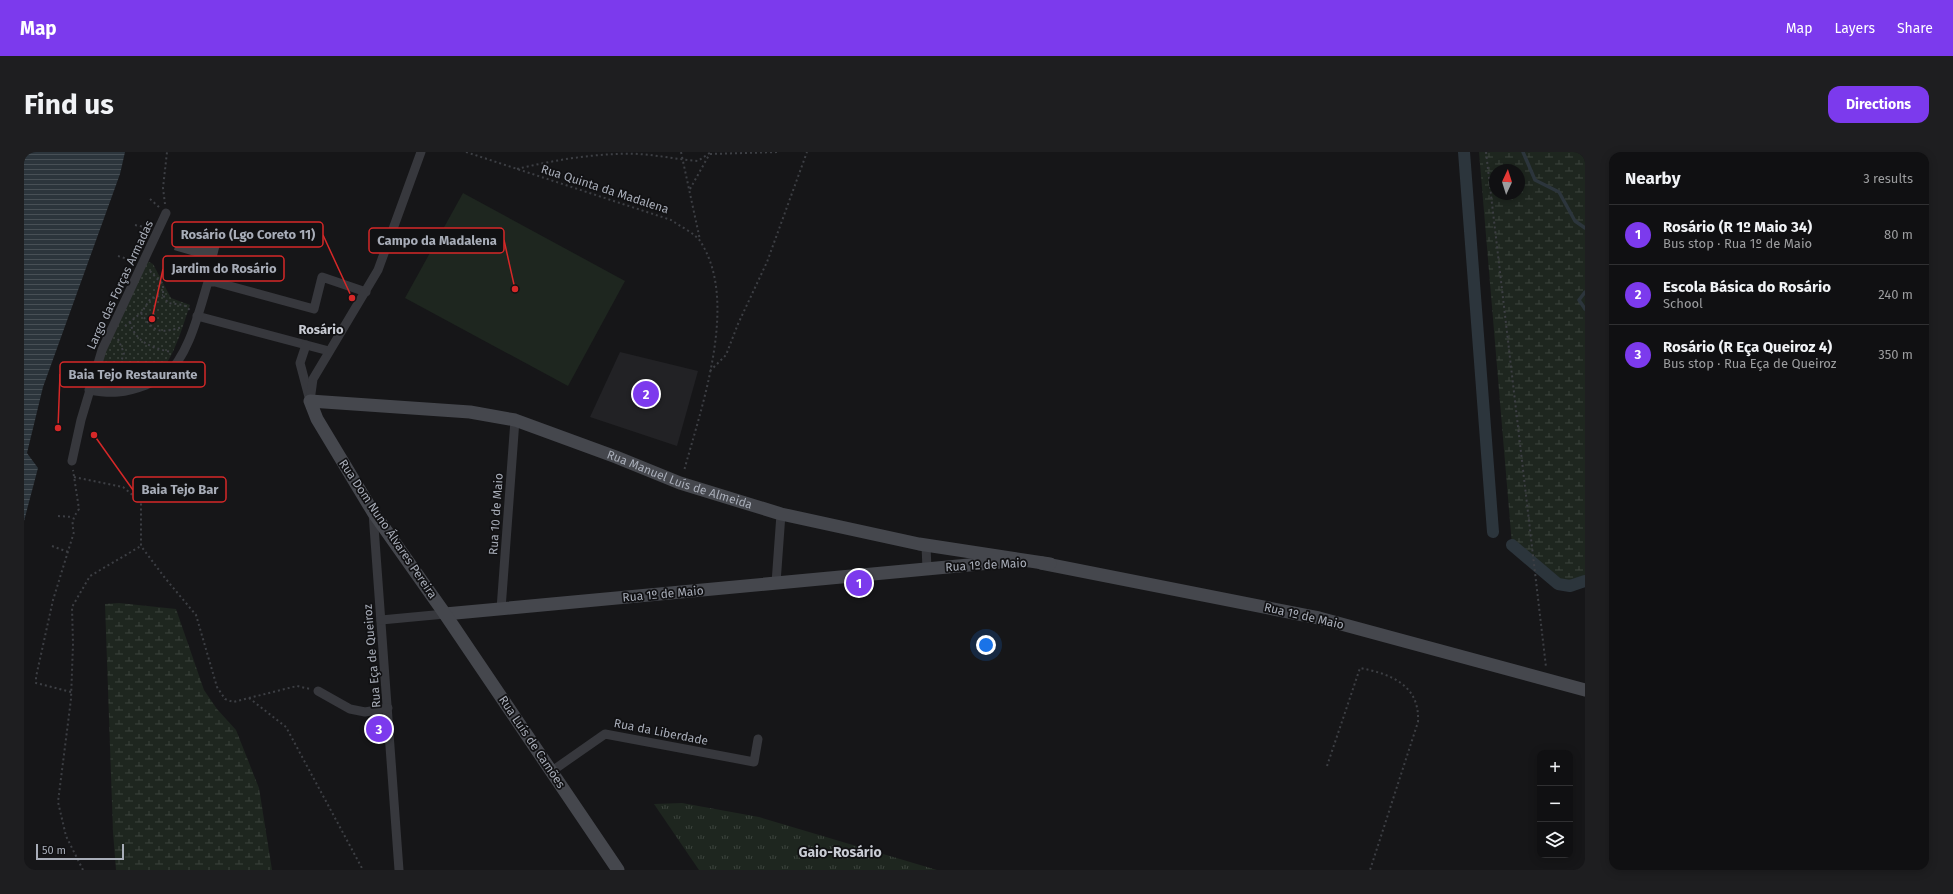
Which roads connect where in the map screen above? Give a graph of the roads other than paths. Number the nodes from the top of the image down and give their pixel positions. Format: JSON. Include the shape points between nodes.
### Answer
{"nodes":[{"id":1,"x":420,"y":152,"type":"edge"},
{"id":2,"x":166,"y":213,"type":"road end"},
{"id":3,"x":366,"y":292,"type":"junction"},
{"id":4,"x":196,"y":320,"type":"junction"},
{"id":5,"x":306,"y":345,"type":"junction"},
{"id":6,"x":330,"y":350,"type":"junction"},
{"id":7,"x":89,"y":390,"type":"junction"},
{"id":8,"x":310,"y":402,"type":"junction"},
{"id":9,"x":515,"y":420,"type":"junction"},
{"id":10,"x":72,"y":461,"type":"road end"},
{"id":11,"x":373,"y":512,"type":"junction"},
{"id":12,"x":781,"y":514,"type":"junction"},
{"id":13,"x":926,"y":546,"type":"junction"},
{"id":14,"x":1050,"y":564,"type":"junction"},
{"id":15,"x":927,"y":569,"type":"junction"},
{"id":16,"x":776,"y":583,"type":"junction"},
{"id":17,"x":501,"y":609,"type":"junction"},
{"id":18,"x":445,"y":614,"type":"junction"},
{"id":19,"x":381,"y":620,"type":"junction"},
{"id":20,"x":1585,"y":690,"type":"edge"},
{"id":21,"x":318,"y":691,"type":"road end"},
{"id":22,"x":388,"y":708,"type":"junction"},
{"id":23,"x":758,"y":739,"type":"dead end"},
{"id":24,"x":552,"y":772,"type":"junction"},
{"id":25,"x":399,"y":870,"type":"edge"},
{"id":26,"x":618,"y":870,"type":"edge"}],
"edges":[{"from":1,"to":3,"type":"street","via":[[378,270]]},
{"from":2,"to":7,"type":"street","name":"Largo das Forças Armadas","via":[[102,350]]},
{"from":3,"to":4,"type":"street","via":[[322,277],[314,309],[208,282]]},
{"from":3,"to":6,"type":"street"},
{"from":4,"to":5,"type":"street"},
{"from":4,"to":7,"type":"street","via":[[176,365],[164,377],[112,394]]},
{"from":5,"to":6,"type":"street"},
{"from":5,"to":8,"type":"street","via":[[300,363]]},
{"from":6,"to":8,"type":"street","via":[[313,379]]},
{"from":7,"to":10,"type":"street","name":"Largo das Forças Armadas"},
{"from":8,"to":9,"type":"street","name":"Rua Manuel Luís de Almeida","via":[[470,412]]},
{"from":8,"to":11,"type":"street","name":"Rua Dom Nuno Álvares Pereira","via":[[317,419]]},
{"from":9,"to":12,"type":"street","name":"Rua Manuel Luís de Almeida","via":[[616,457],[680,484]]},
{"from":9,"to":17,"type":"street","name":"Rua 10 de Maio"},
{"from":11,"to":18,"type":"street","name":"Rua Dom Nuno Álvares Pereira"},
{"from":11,"to":19,"type":"street","name":"Rua Eça de Queiroz"},
{"from":12,"to":13,"type":"street","name":"Rua Manuel Luís de Almeida"},
{"from":12,"to":16,"type":"street"},
{"from":13,"to":14,"type":"street","name":"Rua Manuel Luís de Almeida"},
{"from":13,"to":15,"type":"street"},
{"from":14,"to":15,"type":"street","name":"Rua 1º de Maio","via":[[1018,562]]},
{"from":14,"to":20,"type":"street","name":"Rua 1º de Maio","via":[[1318,618]]},
{"from":15,"to":16,"type":"street","name":"Rua 1º de Maio"},
{"from":16,"to":17,"type":"street","name":"Rua 1º de Maio"},
{"from":17,"to":18,"type":"street","name":"Rua 1º de Maio"},
{"from":18,"to":19,"type":"street"},
{"from":18,"to":24,"type":"street","name":"Rua Luís de Camões"},
{"from":19,"to":22,"type":"street","name":"Rua Eça de Queiroz"},
{"from":21,"to":22,"type":"street","via":[[350,709],[365,712]]},
{"from":22,"to":25,"type":"street","name":"Rua Eça de Queiroz"},
{"from":23,"to":24,"type":"street","name":"Rua da Liberdade","via":[[754,762],[606,734]]},
{"from":24,"to":26,"type":"street","name":"Rua Luís de Camões"}]}
